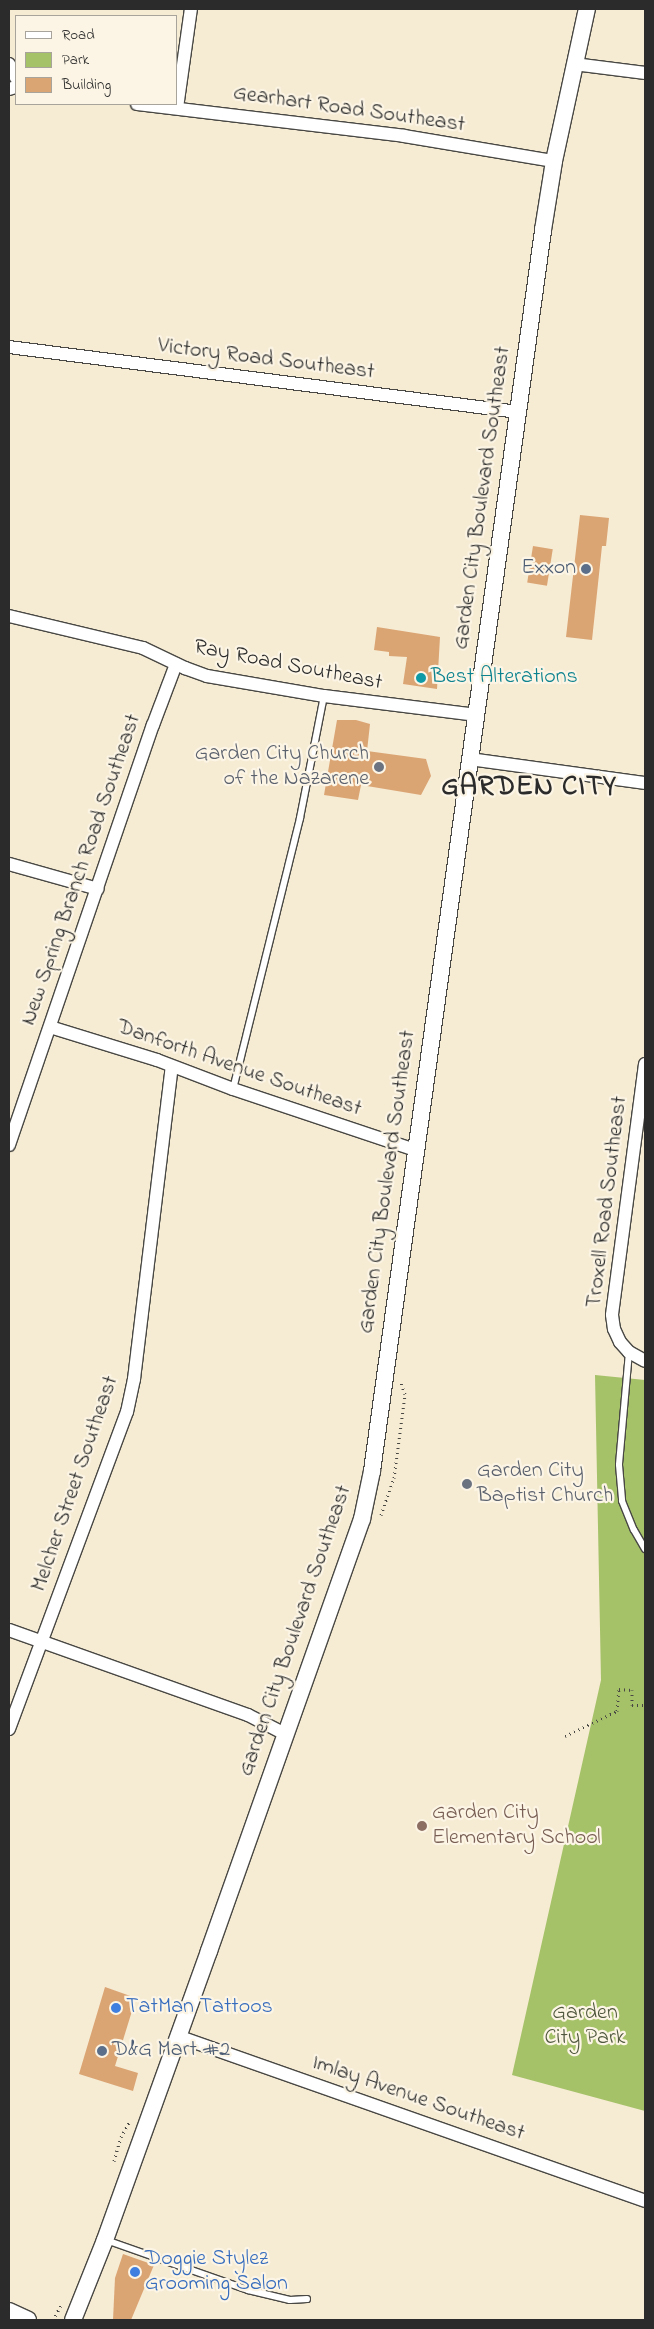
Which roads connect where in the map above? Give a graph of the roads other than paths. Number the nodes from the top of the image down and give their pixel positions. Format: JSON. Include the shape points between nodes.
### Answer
{"nodes":[{"id":1,"x":191,"y":9,"type":"edge"},
{"id":2,"x":586,"y":9,"type":"edge"},
{"id":3,"x":9,"y":64,"type":"edge"},
{"id":4,"x":574,"y":64,"type":"junction"},
{"id":5,"x":645,"y":73,"type":"edge"},
{"id":6,"x":15,"y":76,"type":"edge"},
{"id":7,"x":178,"y":101,"type":"edge"},
{"id":8,"x":147,"y":105,"type":"edge"},
{"id":9,"x":177,"y":105,"type":"edge"},
{"id":10,"x":177,"y":108,"type":"junction"},
{"id":11,"x":554,"y":161,"type":"junction"},
{"id":12,"x":9,"y":347,"type":"edge"},
{"id":13,"x":518,"y":412,"type":"junction"},
{"id":14,"x":9,"y":616,"type":"edge"},
{"id":15,"x":176,"y":664,"type":"junction"},
{"id":16,"x":324,"y":696,"type":"junction"},
{"id":17,"x":476,"y":715,"type":"junction"},
{"id":18,"x":470,"y":759,"type":"junction"},
{"id":19,"x":645,"y":783,"type":"edge"},
{"id":20,"x":9,"y":864,"type":"edge"},
{"id":21,"x":98,"y":889,"type":"junction"},
{"id":22,"x":50,"y":1027,"type":"junction"},
{"id":23,"x":645,"y":1064,"type":"edge"},
{"id":24,"x":172,"y":1066,"type":"junction"},
{"id":25,"x":233,"y":1089,"type":"junction"},
{"id":26,"x":9,"y":1146,"type":"edge"},
{"id":27,"x":414,"y":1150,"type":"junction"},
{"id":28,"x":629,"y":1352,"type":"junction"},
{"id":29,"x":645,"y":1361,"type":"edge"},
{"id":30,"x":645,"y":1549,"type":"edge"},
{"id":31,"x":9,"y":1630,"type":"edge"},
{"id":32,"x":43,"y":1641,"type":"junction"},
{"id":33,"x":9,"y":1729,"type":"edge"},
{"id":34,"x":285,"y":1734,"type":"junction"},
{"id":35,"x":177,"y":2036,"type":"junction"},
{"id":36,"x":645,"y":2201,"type":"edge"},
{"id":37,"x":105,"y":2240,"type":"junction"},
{"id":38,"x":307,"y":2299,"type":"dead end"},
{"id":39,"x":9,"y":2310,"type":"edge"},
{"id":40,"x":28,"y":2320,"type":"edge"},
{"id":41,"x":72,"y":2320,"type":"edge"}],
"edges":[{"from":1,"to":7,"type":"street"},
{"from":2,"to":4,"type":"street","name":"Garden City Boulevard Southeast"},
{"from":3,"to":6,"type":"street"},
{"from":4,"to":5,"type":"street"},
{"from":4,"to":11,"type":"street","name":"Garden City Boulevard Southeast"},
{"from":8,"to":10,"type":"street","name":"Gearhart Road Southeast"},
{"from":9,"to":10,"type":"street"},
{"from":10,"to":11,"type":"street","name":"Gearhart Road Southeast","via":[[404,136]]},
{"from":11,"to":13,"type":"street","name":"Garden City Boulevard Southeast"},
{"from":12,"to":13,"type":"street","name":"Victory Road Southeast"},
{"from":13,"to":17,"type":"street","name":"Garden City Boulevard Southeast"},
{"from":14,"to":15,"type":"street","name":"Ray Road Southeast","via":[[142,648]]},
{"from":15,"to":16,"type":"street","name":"Ray Road Southeast","via":[[208,676]]},
{"from":15,"to":21,"type":"street","name":"New Spring Branch Road Southeast"},
{"from":16,"to":17,"type":"street","name":"Ray Road Southeast"},
{"from":16,"to":25,"type":"lane","via":[[300,818]]},
{"from":17,"to":18,"type":"street","name":"Garden City Boulevard Southeast"},
{"from":18,"to":19,"type":"street"},
{"from":18,"to":27,"type":"street","name":"Garden City Boulevard Southeast"},
{"from":20,"to":21,"type":"street"},
{"from":21,"to":22,"type":"street","name":"New Spring Branch Road Southeast"},
{"from":22,"to":24,"type":"street","name":"Danforth Avenue Southeast"},
{"from":22,"to":26,"type":"street","name":"New Spring Branch Road Southeast"},
{"from":23,"to":28,"type":"street","name":"Troxell Road Southeast","via":[[612,1315],[614,1329]]},
{"from":24,"to":25,"type":"street","name":"Danforth Avenue Southeast"},
{"from":24,"to":32,"type":"street","name":"Melcher Street Southeast","via":[[134,1379],[126,1412]]},
{"from":25,"to":27,"type":"street","name":"Danforth Avenue Southeast"},
{"from":27,"to":34,"type":"street","name":"Garden City Boulevard Southeast","via":[[372,1471],[362,1519]]},
{"from":28,"to":29,"type":"street","name":"Troxell Road Southeast"},
{"from":28,"to":30,"type":"lane","via":[[619,1465],[622,1501]]},
{"from":31,"to":32,"type":"street"},
{"from":32,"to":33,"type":"street","name":"Melcher Street Southeast"},
{"from":32,"to":34,"type":"street","via":[[248,1715]]},
{"from":34,"to":35,"type":"street","name":"Garden City Boulevard Southeast"},
{"from":35,"to":36,"type":"street","name":"Imlay Avenue Southeast"},
{"from":35,"to":37,"type":"street","name":"Garden City Boulevard Southeast"},
{"from":37,"to":38,"type":"lane","via":[[248,2290],[290,2300]]},
{"from":37,"to":41,"type":"street","name":"Garden City Boulevard Southeast"},
{"from":39,"to":40,"type":"street"}]}
